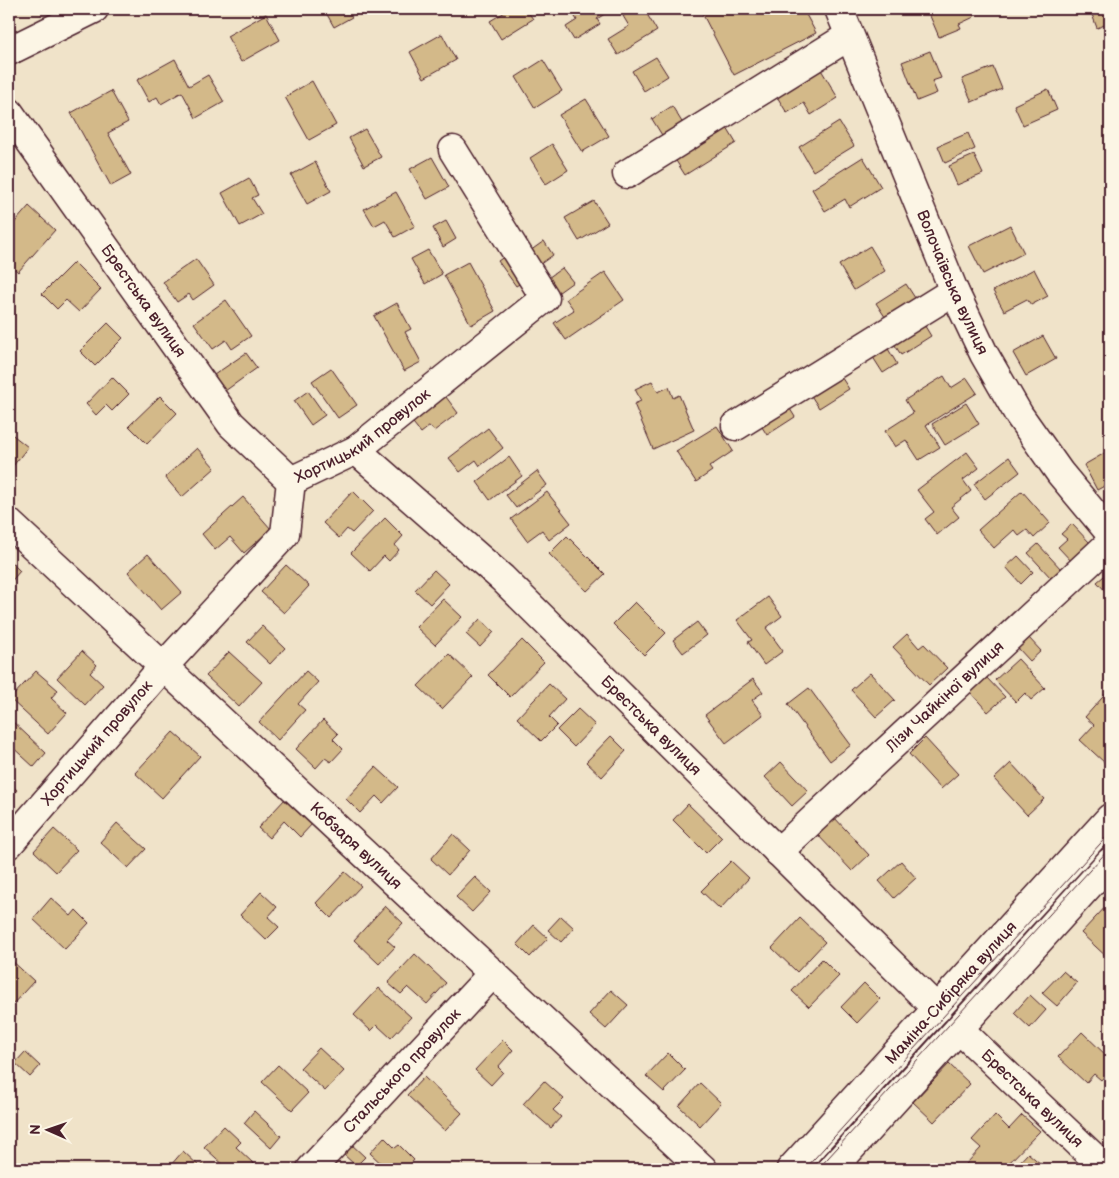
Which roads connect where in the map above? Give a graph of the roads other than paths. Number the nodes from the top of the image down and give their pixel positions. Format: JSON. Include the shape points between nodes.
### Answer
{"nodes":[{"id":1,"x":94,"y":9,"type":"edge"},
{"id":2,"x":838,"y":9,"type":"edge"},
{"id":3,"x":850,"y":36,"type":"junction"},
{"id":4,"x":9,"y":51,"type":"edge"},
{"id":5,"x":9,"y":112,"type":"edge"},
{"id":6,"x":453,"y":150,"type":"dead end"},
{"id":7,"x":627,"y":174,"type":"dead end"},
{"id":8,"x":954,"y":291,"type":"junction"},
{"id":9,"x":736,"y":426,"type":"dead end"},
{"id":10,"x":356,"y":450,"type":"junction"},
{"id":11,"x":291,"y":481,"type":"junction"},
{"id":12,"x":9,"y":523,"type":"edge"},
{"id":13,"x":1109,"y":531,"type":"edge"},
{"id":14,"x":163,"y":667,"type":"junction"},
{"id":15,"x":1110,"y":818,"type":"edge"},
{"id":16,"x":9,"y":844,"type":"edge"},
{"id":17,"x":778,"y":852,"type":"junction"},
{"id":18,"x":1110,"y":862,"type":"edge"},
{"id":19,"x":493,"y":973,"type":"junction"},
{"id":20,"x":937,"y":1009,"type":"junction"},
{"id":21,"x":959,"y":1030,"type":"junction"},
{"id":22,"x":311,"y":1169,"type":"edge"},
{"id":23,"x":703,"y":1169,"type":"edge"},
{"id":24,"x":791,"y":1169,"type":"edge"},
{"id":25,"x":832,"y":1169,"type":"edge"},
{"id":26,"x":1106,"y":1169,"type":"edge"}],
"edges":[{"from":1,"to":4,"type":"street"},
{"from":2,"to":3,"type":"street","name":"Волочаївська вулиця"},
{"from":3,"to":7,"type":"street"},
{"from":3,"to":8,"type":"street","name":"Волочаївська вулиця"},
{"from":5,"to":11,"type":"street","name":"Брестська вулиця","via":[[230,424]]},
{"from":6,"to":10,"type":"street","name":"Хортицький провулок","via":[[545,298]]},
{"from":8,"to":9,"type":"street"},
{"from":8,"to":13,"type":"street","name":"Волочаївська вулиця","via":[[984,354],[1019,415],[1060,473]]},
{"from":10,"to":11,"type":"street","name":"Хортицький провулок"},
{"from":10,"to":17,"type":"street","name":"Брестська вулиця","via":[[502,578]]},
{"from":11,"to":14,"type":"street","name":"Хортицький провулок","via":[[285,534]]},
{"from":12,"to":14,"type":"street","name":"Кобзаря вулиця"},
{"from":13,"to":17,"type":"street","name":"Лізи Чайкіної вулиця"},
{"from":14,"to":16,"type":"street","name":"Хортицький провулок"},
{"from":14,"to":19,"type":"street","name":"Кобзаря вулиця"},
{"from":15,"to":20,"type":"street","name":"Маміна-Сибіряка вулиця"},
{"from":17,"to":20,"type":"street","name":"Брестська вулиця"},
{"from":18,"to":21,"type":"street","name":"Маміна-Сибіряка вулиця"},
{"from":19,"to":22,"type":"street","name":"Стальського провулок"},
{"from":19,"to":23,"type":"street","name":"Кобзаря вулиця"},
{"from":20,"to":24,"type":"street","name":"Маміна-Сибіряка вулиця"},
{"from":21,"to":25,"type":"street","name":"Маміна-Сибіряка вулиця"},
{"from":21,"to":26,"type":"street","name":"Брестська вулиця"}]}
